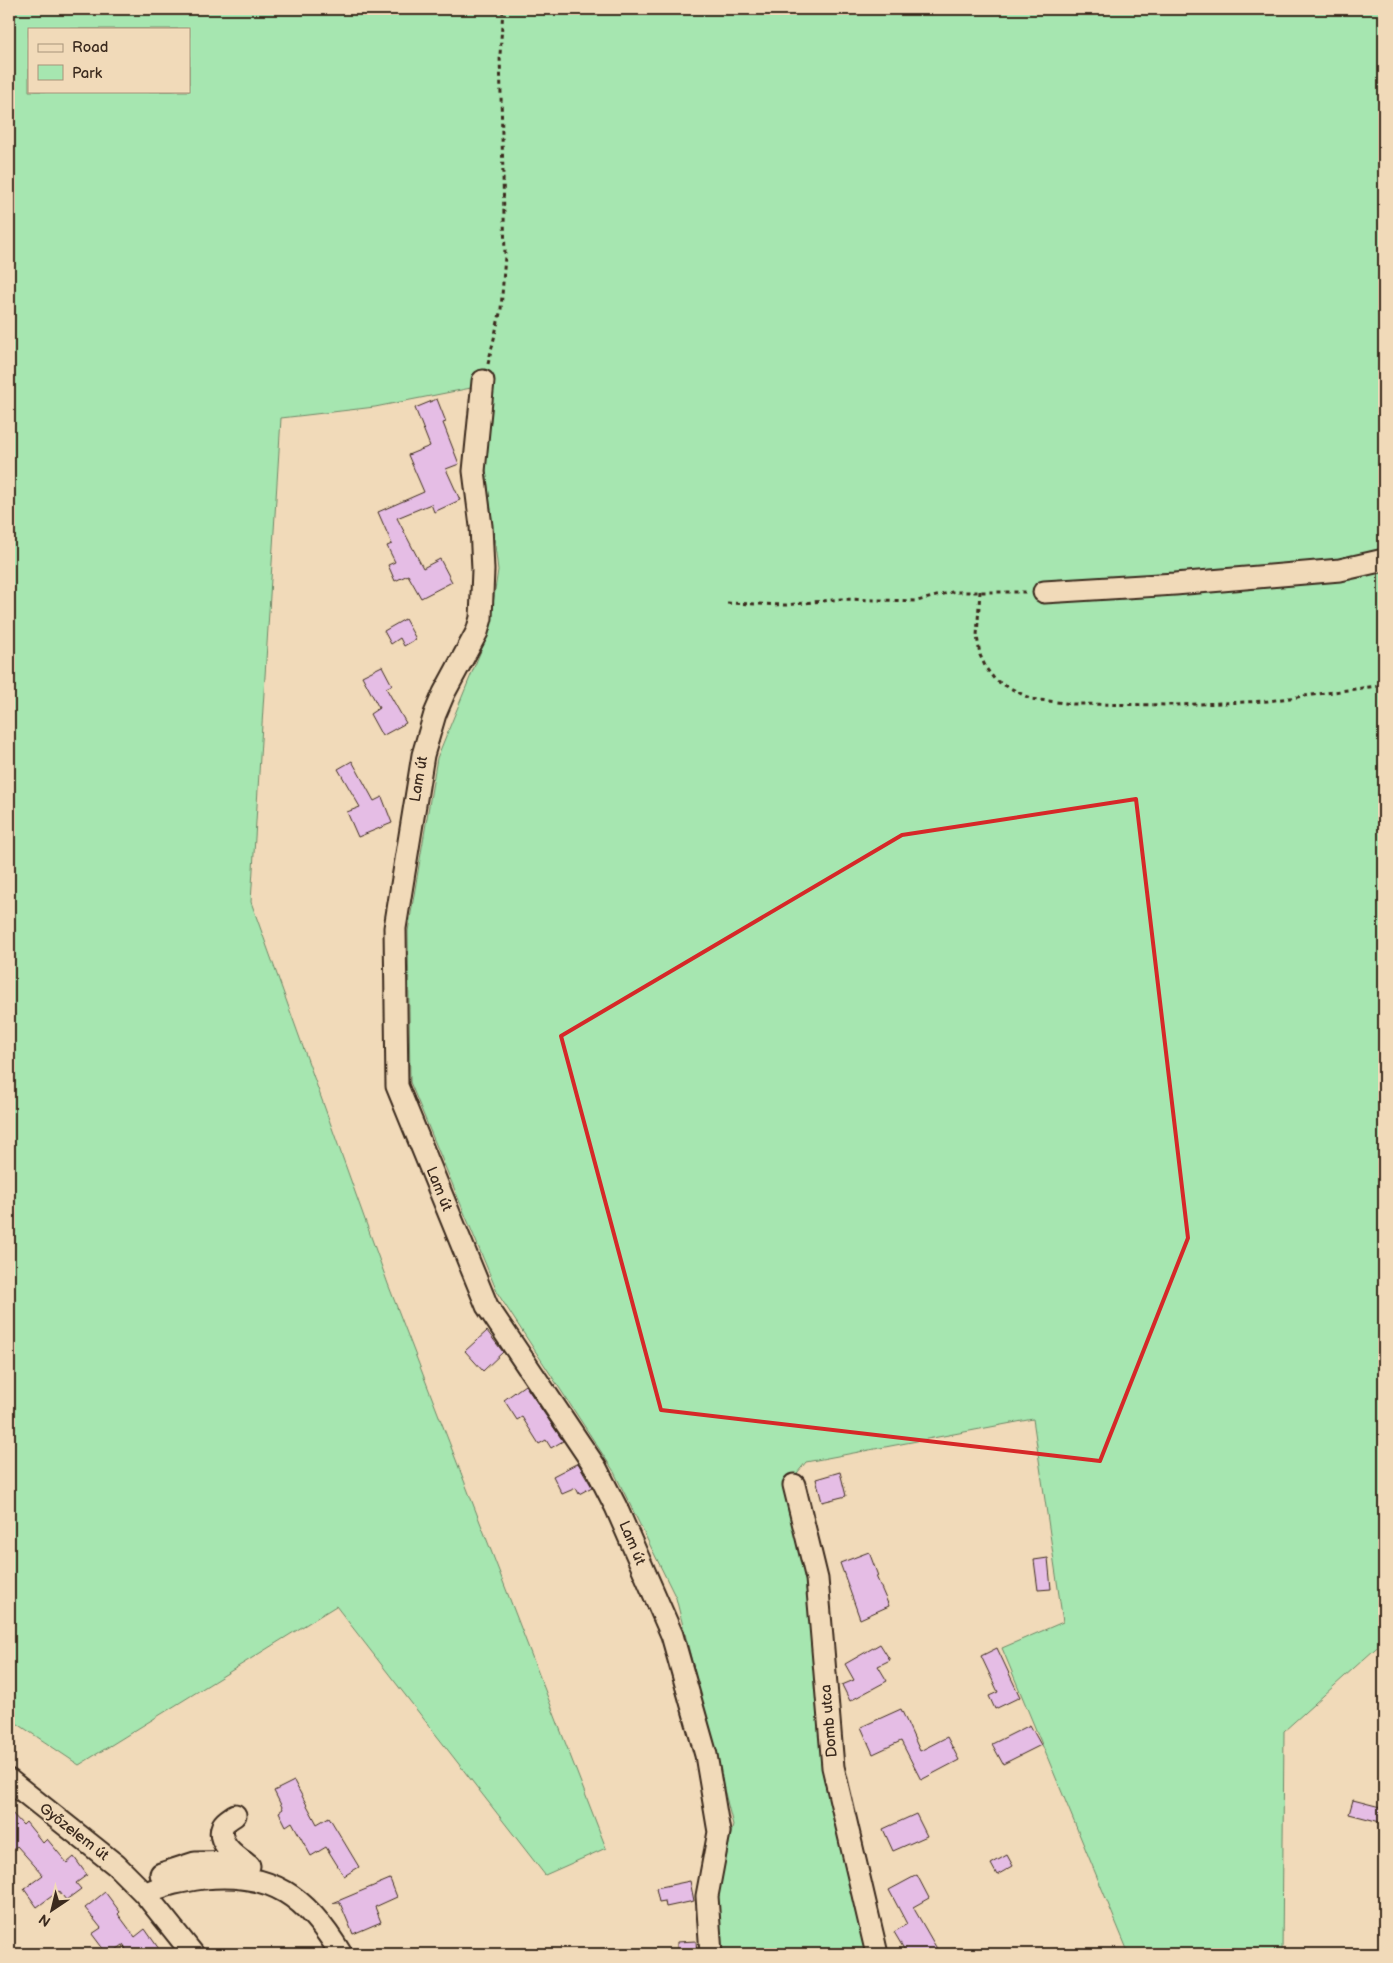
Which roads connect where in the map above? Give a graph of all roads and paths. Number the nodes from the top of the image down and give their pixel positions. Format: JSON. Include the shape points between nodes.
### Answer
{"nodes":[{"id":1,"x":503,"y":9,"type":"edge"},
{"id":2,"x":483,"y":381,"type":"joint"},
{"id":3,"x":1384,"y":560,"type":"edge"},
{"id":4,"x":980,"y":591,"type":"junction"},
{"id":5,"x":1044,"y":592,"type":"joint"},
{"id":6,"x":727,"y":603,"type":"dead end"},
{"id":7,"x":1384,"y":685,"type":"edge"},
{"id":8,"x":794,"y":1486,"type":"dead end"},
{"id":9,"x":9,"y":1780,"type":"edge"},
{"id":10,"x":235,"y":1815,"type":"dead end"},
{"id":11,"x":244,"y":1862,"type":"junction"},
{"id":12,"x":268,"y":1871,"type":"dead end"},
{"id":13,"x":141,"y":1890,"type":"junction"},
{"id":14,"x":193,"y":1954,"type":"edge"},
{"id":15,"x":341,"y":1954,"type":"edge"},
{"id":16,"x":711,"y":1954,"type":"edge"},
{"id":17,"x":877,"y":1954,"type":"edge"}],
"edges":[{"from":1,"to":2,"type":"path","via":[[500,55],[505,256],[501,309]]},
{"from":2,"to":16,"type":"street","name":"Lam út","via":[[474,471],[481,526],[481,618],[435,714],[423,755],[394,928],[397,1086],[487,1306],[596,1468],[672,1635],[706,1755],[719,1832],[707,1896]]},
{"from":3,"to":5,"type":"street","via":[[1340,570]]},
{"from":4,"to":5,"type":"path"},
{"from":4,"to":6,"type":"path","via":[[952,592],[917,601],[840,598],[786,605]]},
{"from":4,"to":7,"type":"path","via":[[977,636],[986,668],[995,680],[1031,699],[1073,704],[1195,704],[1268,701]]},
{"from":8,"to":17,"type":"street","name":"Domb utca","via":[[817,1579],[833,1767]]},
{"from":9,"to":13,"type":"street","name":"Győzelem út","via":[[95,1847]]},
{"from":10,"to":11,"type":"street","via":[[224,1824],[221,1834],[224,1843]]},
{"from":11,"to":12,"type":"street","via":[[252,1868]]},
{"from":11,"to":13,"type":"street","via":[[195,1863],[147,1880]]},
{"from":13,"to":14,"type":"street","name":"Győzelem út"},
{"from":13,"to":15,"type":"street","via":[[216,1877],[249,1878],[272,1884],[316,1916]]}]}
